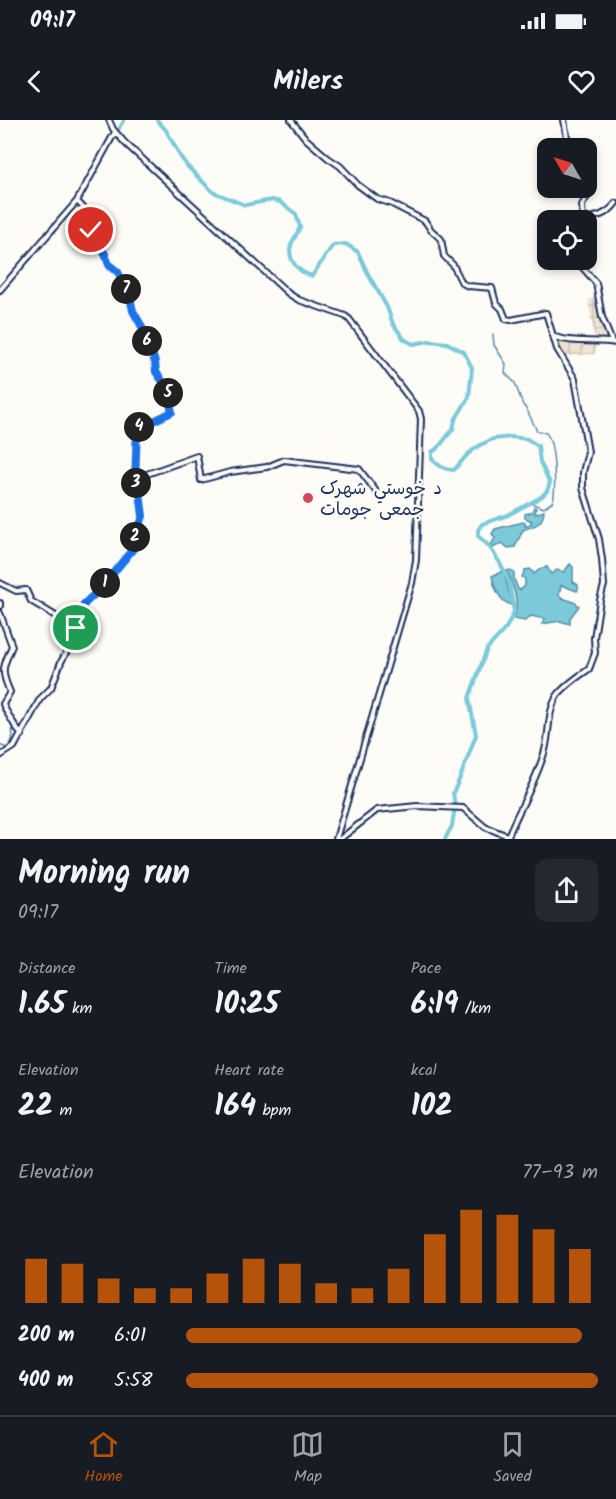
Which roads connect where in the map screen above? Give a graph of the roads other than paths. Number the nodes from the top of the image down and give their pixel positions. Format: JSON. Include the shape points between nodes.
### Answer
{"nodes":[{"id":1,"x":109,"y":120,"type":"edge"},
{"id":2,"x":291,"y":120,"type":"edge"},
{"id":3,"x":564,"y":120,"type":"edge"},
{"id":4,"x":116,"y":133,"type":"junction"},
{"id":5,"x":567,"y":138,"type":"edge"},
{"id":6,"x":77,"y":202,"type":"junction"},
{"id":7,"x":616,"y":203,"type":"edge"},
{"id":8,"x":597,"y":216,"type":"edge"},
{"id":9,"x":585,"y":270,"type":"edge"},
{"id":10,"x":0,"y":290,"type":"edge"},
{"id":11,"x":555,"y":337,"type":"junction"},
{"id":12,"x":614,"y":342,"type":"edge"},
{"id":13,"x":136,"y":478,"type":"junction"},
{"id":14,"x":375,"y":490,"type":"dead end"},
{"id":15,"x":0,"y":583,"type":"edge"},
{"id":16,"x":0,"y":613,"type":"edge"},
{"id":17,"x":76,"y":628,"type":"junction"},
{"id":18,"x":22,"y":735,"type":"junction"},
{"id":19,"x":0,"y":756,"type":"edge"},
{"id":20,"x":507,"y":837,"type":"edge"},
{"id":21,"x":338,"y":839,"type":"edge"}],
"edges":[{"from":1,"to":4,"type":"street"},
{"from":2,"to":11,"type":"street","via":[[306,139],[360,188],[377,200],[425,221],[441,239],[444,256],[462,283],[492,288],[496,303],[508,320],[546,312]]},
{"from":3,"to":5,"type":"street"},
{"from":4,"to":6,"type":"street"},
{"from":4,"to":21,"type":"street","via":[[290,294],[349,319],[419,411],[412,583]]},
{"from":6,"to":10,"type":"street"},
{"from":6,"to":13,"type":"street","via":[[90,215],[92,235],[130,297],[156,372],[171,401],[172,412],[137,429]]},
{"from":7,"to":8,"type":"street"},
{"from":9,"to":12,"type":"street","via":[[596,283],[602,317]]},
{"from":11,"to":12,"type":"street"},
{"from":11,"to":20,"type":"street","via":[[557,349],[575,382],[588,452],[583,485],[599,539],[604,585],[591,666],[557,697],[536,775]]},
{"from":13,"to":14,"type":"street","via":[[197,456],[201,480],[284,460],[359,469]]},
{"from":13,"to":17,"type":"street","via":[[143,516],[133,549],[84,604]]},
{"from":15,"to":17,"type":"street","via":[[16,591],[26,590],[31,601]]},
{"from":16,"to":18,"type":"street","via":[[12,646],[2,669],[2,681],[10,692],[3,708]]},
{"from":17,"to":18,"type":"street","via":[[51,688],[40,699]]},
{"from":18,"to":19,"type":"street","via":[[11,750]]},
{"from":20,"to":21,"type":"street","via":[[485,827],[460,807],[417,806],[377,810]]}]}
